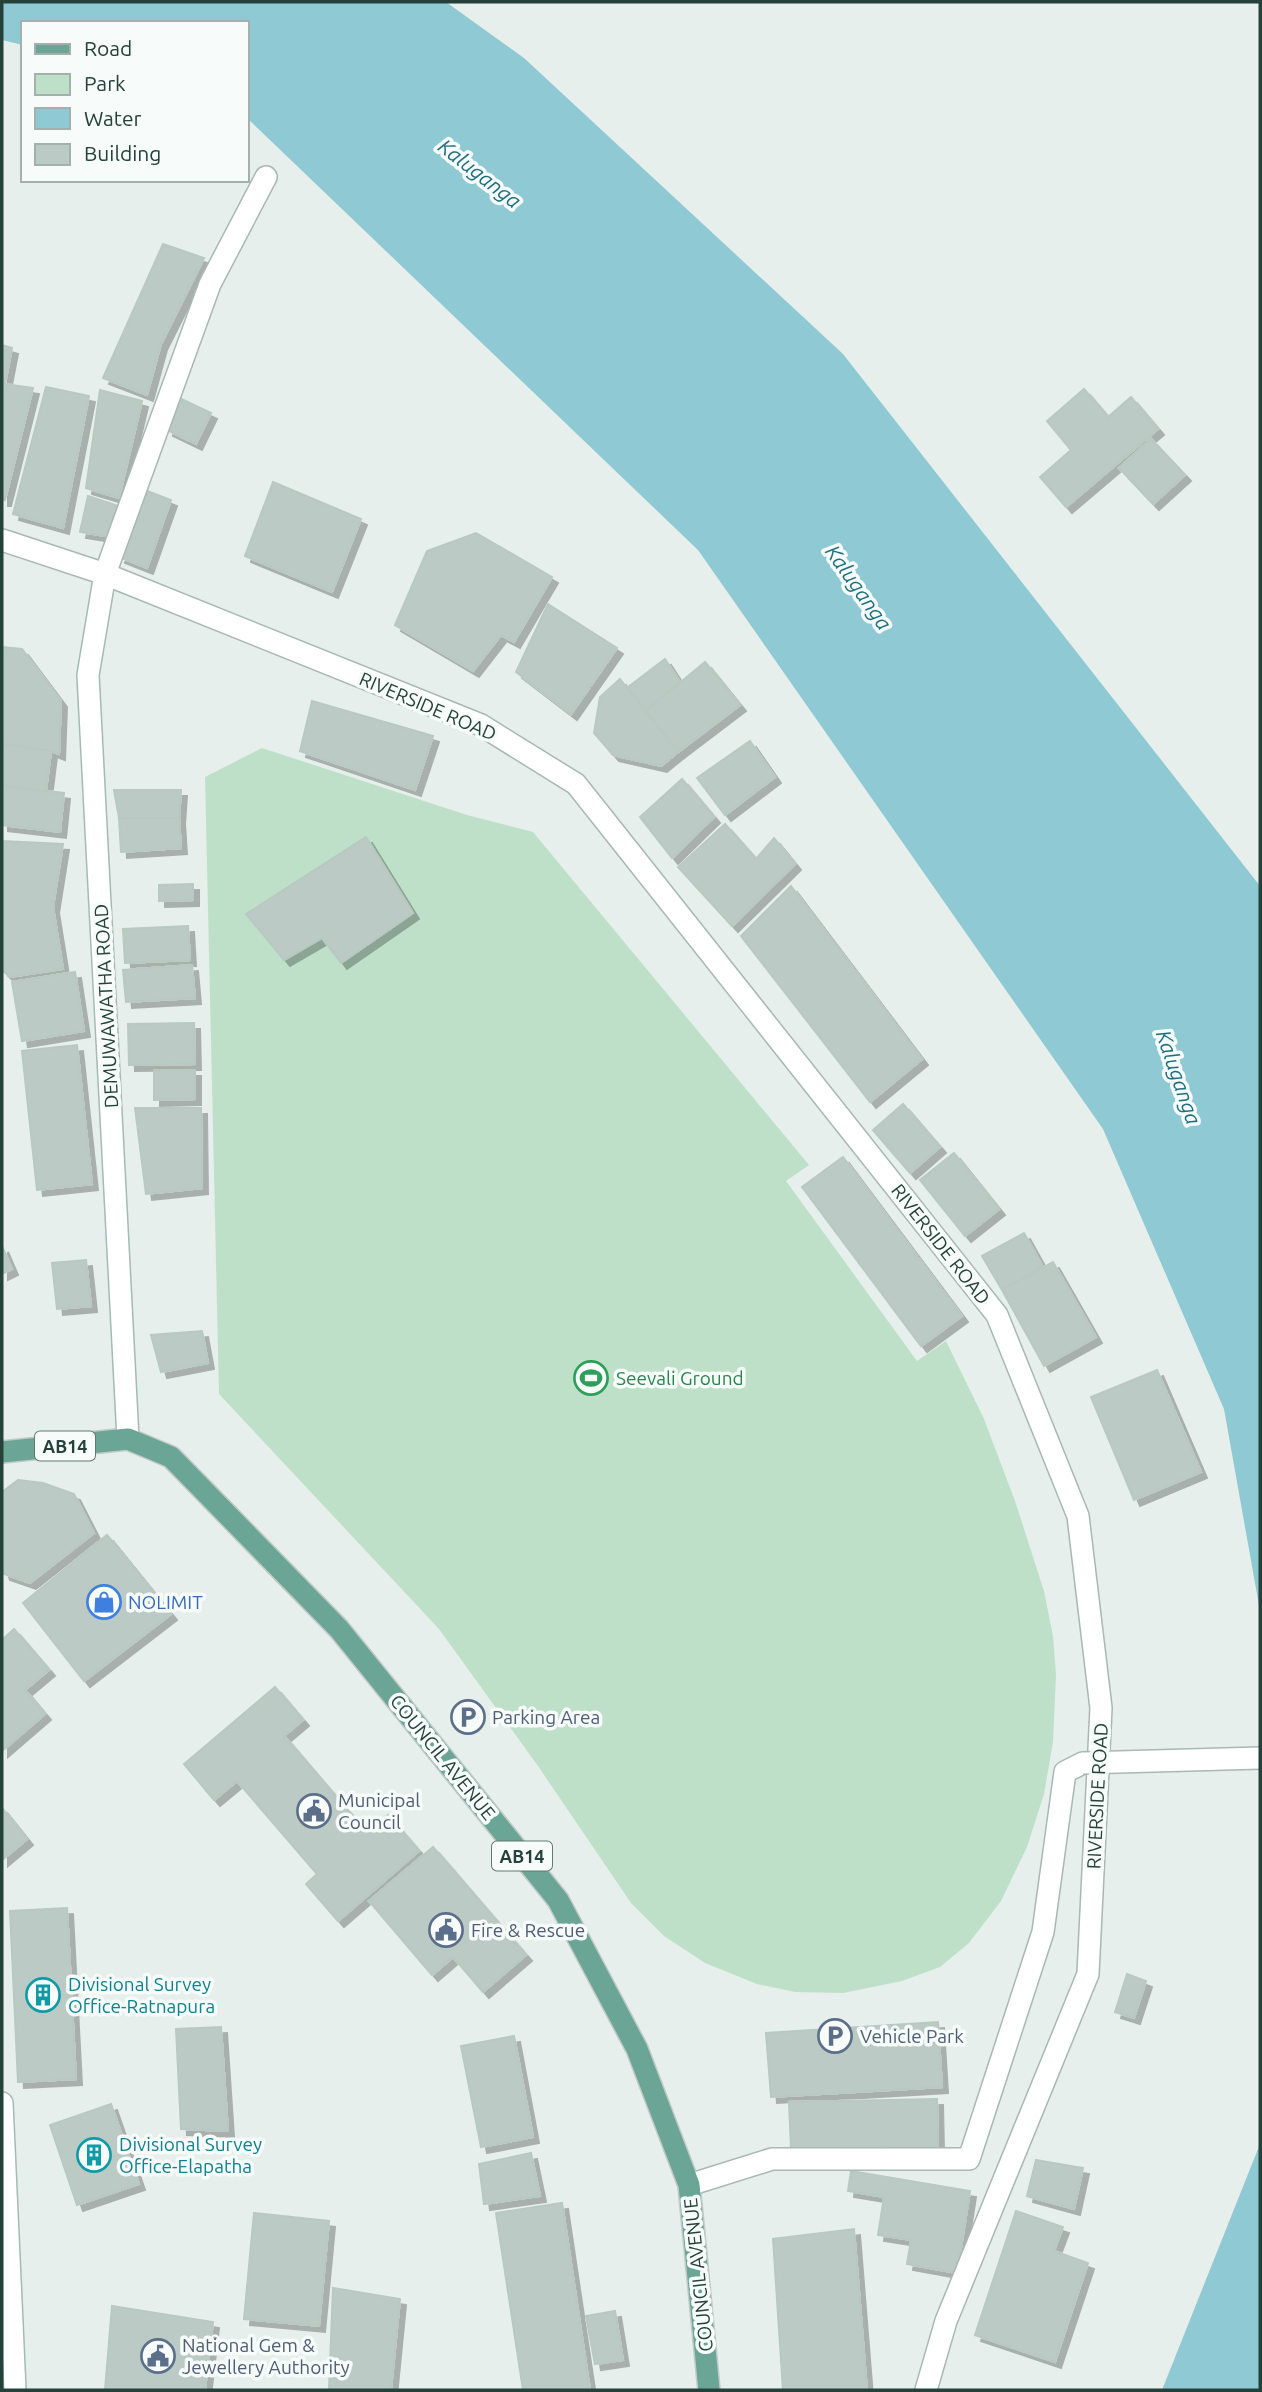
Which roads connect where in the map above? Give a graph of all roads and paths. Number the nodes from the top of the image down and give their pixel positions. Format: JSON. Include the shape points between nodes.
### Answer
{"nodes":[{"id":1,"x":265,"y":177,"type":"dead end"},
{"id":2,"x":2,"y":540,"type":"edge"},
{"id":3,"x":105,"y":574,"type":"junction"},
{"id":4,"x":128,"y":1439,"type":"junction"},
{"id":5,"x":2,"y":1452,"type":"edge"},
{"id":6,"x":1260,"y":1758,"type":"edge"},
{"id":7,"x":2,"y":2103,"type":"edge"},
{"id":8,"x":689,"y":2185,"type":"junction"},
{"id":9,"x":15,"y":2390,"type":"edge"},
{"id":10,"x":709,"y":2390,"type":"edge"},
{"id":11,"x":926,"y":2390,"type":"edge"}],
"edges":[{"from":1,"to":3,"type":"street","name":"DEMUWAWATHA ROAD","via":[[210,284]]},
{"from":2,"to":3,"type":"street","name":"RIVERSIDE ROAD"},
{"from":3,"to":4,"type":"street","name":"DEMUWAWATHA ROAD","via":[[88,675]]},
{"from":3,"to":11,"type":"street","name":"RIVERSIDE ROAD","via":[[481,725],[576,784],[998,1315],[1078,1516],[1101,1708],[1088,1974],[946,2321]]},
{"from":4,"to":5,"type":"main road","number":"AB14"},
{"from":4,"to":8,"type":"main road","name":"COUNCIL AVENUE","number":"AB14","via":[[171,1457],[339,1629],[558,1900],[637,2049]]},
{"from":6,"to":8,"type":"street","bridge":true,"via":[[1083,1763],[1065,1772],[1043,1932],[970,2159],[772,2159]]},
{"from":7,"to":9,"type":"street"},
{"from":8,"to":10,"type":"main road","name":"COUNCIL AVENUE","number":"AB14"}]}
